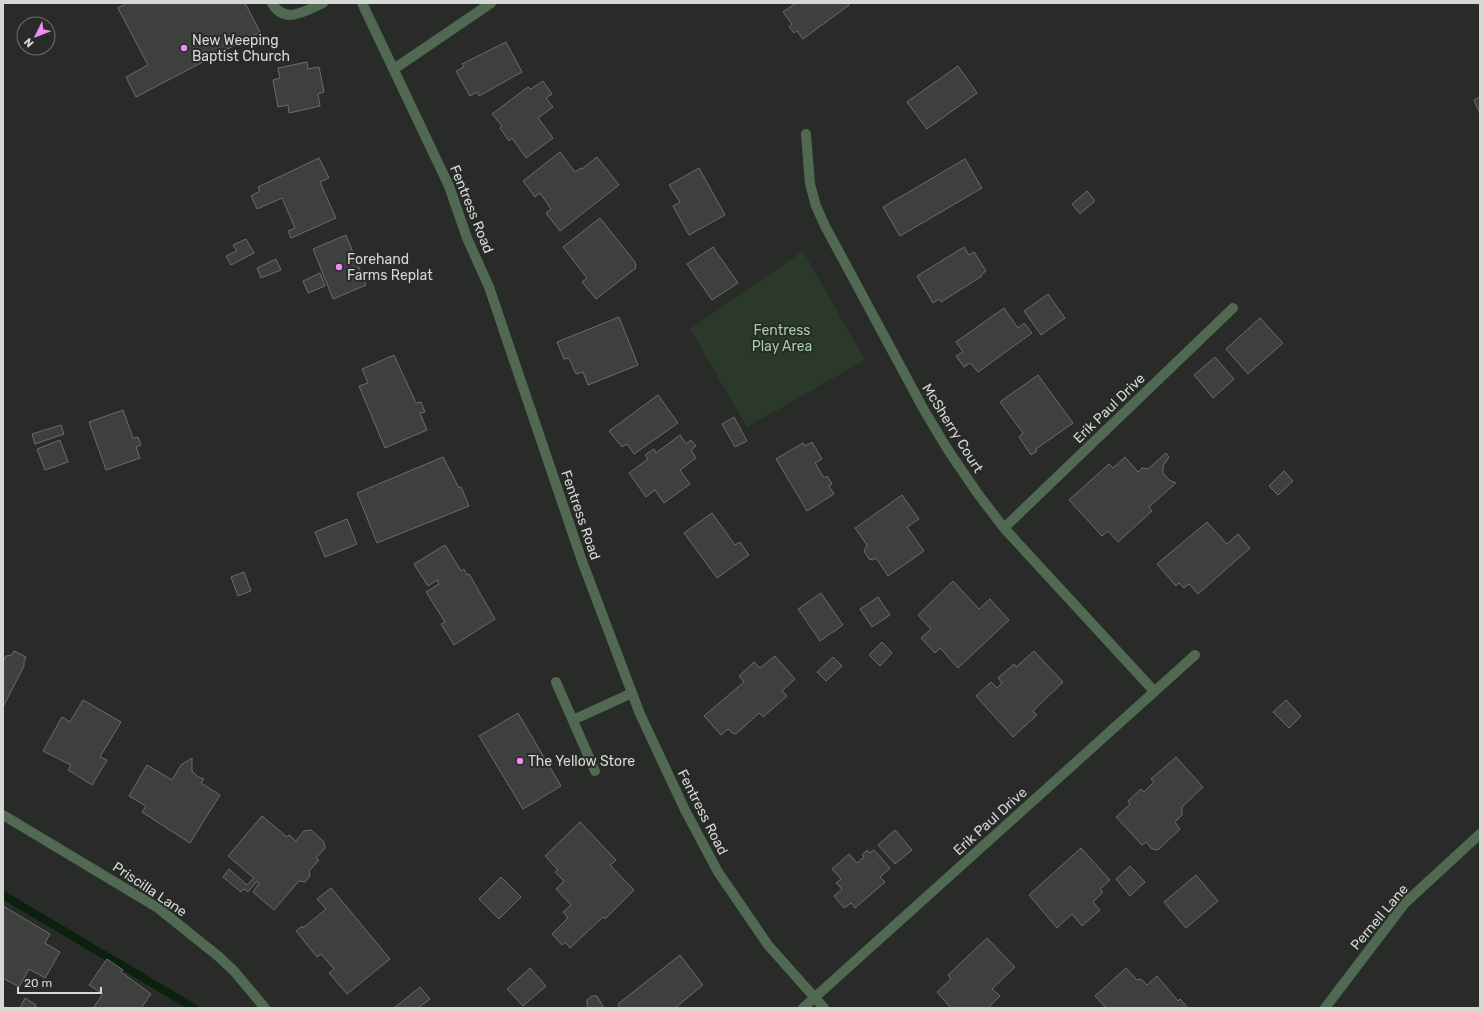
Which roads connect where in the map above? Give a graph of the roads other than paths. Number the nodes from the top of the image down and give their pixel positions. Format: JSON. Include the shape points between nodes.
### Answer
{"nodes":[{"id":1,"x":323,"y":3,"type":"edge"},
{"id":2,"x":362,"y":3,"type":"edge"},
{"id":3,"x":491,"y":3,"type":"edge"},
{"id":4,"x":274,"y":6,"type":"edge"},
{"id":5,"x":394,"y":69,"type":"junction"},
{"id":6,"x":806,"y":134,"type":"dead end"},
{"id":7,"x":1234,"y":308,"type":"dead end"},
{"id":8,"x":1004,"y":528,"type":"junction"},
{"id":9,"x":1195,"y":655,"type":"dead end"},
{"id":10,"x":556,"y":682,"type":"dead end"},
{"id":11,"x":1154,"y":691,"type":"junction"},
{"id":12,"x":632,"y":693,"type":"junction"},
{"id":13,"x":574,"y":720,"type":"junction"},
{"id":14,"x":595,"y":771,"type":"dead end"},
{"id":15,"x":3,"y":815,"type":"edge"},
{"id":16,"x":1480,"y":834,"type":"edge"},
{"id":17,"x":814,"y":999,"type":"junction"},
{"id":18,"x":265,"y":1008,"type":"edge"},
{"id":19,"x":803,"y":1008,"type":"edge"},
{"id":20,"x":824,"y":1008,"type":"edge"},
{"id":21,"x":1325,"y":1008,"type":"edge"}],
"edges":[{"from":1,"to":4,"type":"street","via":[[298,15],[283,14]]},
{"from":2,"to":5,"type":"street","name":"Fentress Road"},
{"from":3,"to":5,"type":"street"},
{"from":5,"to":12,"type":"street","name":"Fentress Road","via":[[449,186],[467,238],[489,287],[582,561]]},
{"from":6,"to":8,"type":"street","name":"McSherry Court","via":[[810,184],[825,226],[924,410],[948,450]]},
{"from":7,"to":8,"type":"street","name":"Erik Paul Drive"},
{"from":8,"to":11,"type":"street","name":"McSherry Court"},
{"from":9,"to":11,"type":"street","name":"Erik Paul Drive"},
{"from":10,"to":13,"type":"street"},
{"from":11,"to":17,"type":"street","name":"Erik Paul Drive"},
{"from":12,"to":13,"type":"street"},
{"from":12,"to":17,"type":"street","name":"Fentress Road","via":[[685,810],[718,872],[768,945]]},
{"from":13,"to":14,"type":"street"},
{"from":15,"to":18,"type":"street","name":"Priscilla Lane","via":[[158,908],[218,956]]},
{"from":16,"to":21,"type":"street","name":"Pernell Lane","via":[[1405,903]]},
{"from":17,"to":19,"type":"street","name":"Erik Paul Drive"},
{"from":17,"to":20,"type":"street","name":"Fentress Road"}]}
